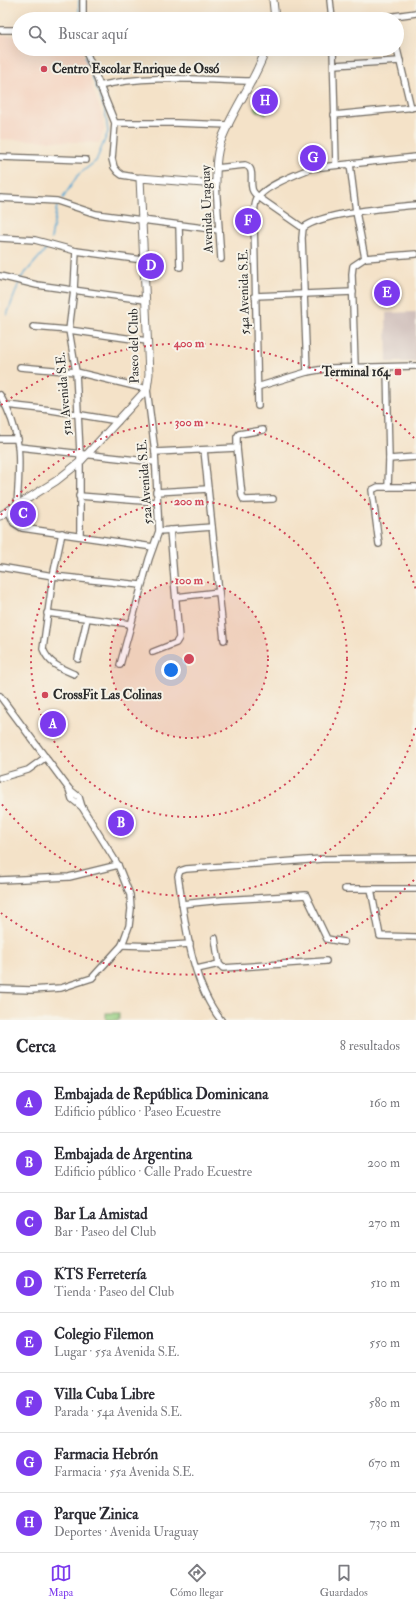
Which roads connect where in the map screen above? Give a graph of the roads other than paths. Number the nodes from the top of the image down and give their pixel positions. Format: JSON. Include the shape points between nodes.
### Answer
{"nodes":[{"id":1,"x":83,"y":0,"type":"edge"},
{"id":2,"x":273,"y":0,"type":"edge"},
{"id":3,"x":330,"y":0,"type":"edge"},
{"id":4,"x":83,"y":12,"type":"edge"},
{"id":5,"x":274,"y":12,"type":"edge"},
{"id":6,"x":331,"y":12,"type":"edge"},
{"id":7,"x":416,"y":13,"type":"edge"},
{"id":8,"x":404,"y":15,"type":"edge"},
{"id":9,"x":0,"y":30,"type":"edge"},
{"id":10,"x":12,"y":30,"type":"edge"},
{"id":11,"x":88,"y":56,"type":"edge"},
{"id":12,"x":263,"y":56,"type":"edge"},
{"id":13,"x":333,"y":56,"type":"edge"},
{"id":14,"x":399,"y":56,"type":"edge"},
{"id":15,"x":400,"y":61,"type":"junction"},
{"id":16,"x":334,"y":65,"type":"junction"},
{"id":17,"x":252,"y":81,"type":"junction"},
{"id":18,"x":99,"y":86,"type":"junction"},
{"id":19,"x":414,"y":107,"type":"edge"},
{"id":20,"x":334,"y":115,"type":"junction"},
{"id":21,"x":115,"y":123,"type":"junction"},
{"id":22,"x":229,"y":125,"type":"junction"},
{"id":23,"x":0,"y":157,"type":"edge"},
{"id":24,"x":416,"y":157,"type":"edge"},
{"id":25,"x":86,"y":160,"type":"dead end"},
{"id":26,"x":350,"y":164,"type":"junction"},
{"id":27,"x":336,"y":165,"type":"junction"},
{"id":28,"x":216,"y":168,"type":"junction"},
{"id":29,"x":140,"y":178,"type":"junction"},
{"id":30,"x":216,"y":184,"type":"junction"},
{"id":31,"x":258,"y":197,"type":"junction"},
{"id":32,"x":0,"y":198,"type":"edge"},
{"id":33,"x":416,"y":205,"type":"edge"},
{"id":34,"x":356,"y":212,"type":"junction"},
{"id":35,"x":143,"y":219,"type":"junction"},
{"id":36,"x":179,"y":225,"type":"junction"},
{"id":37,"x":303,"y":228,"type":"junction"},
{"id":38,"x":219,"y":230,"type":"junction"},
{"id":39,"x":0,"y":238,"type":"edge"},
{"id":40,"x":76,"y":251,"type":"junction"},
{"id":41,"x":416,"y":254,"type":"edge"},
{"id":42,"x":366,"y":258,"type":"junction"},
{"id":43,"x":221,"y":259,"type":"dead end"},
{"id":44,"x":143,"y":260,"type":"junction"},
{"id":45,"x":180,"y":267,"type":"dead end"},
{"id":46,"x":0,"y":276,"type":"edge"},
{"id":47,"x":74,"y":290,"type":"junction"},
{"id":48,"x":353,"y":292,"type":"junction"},
{"id":49,"x":304,"y":294,"type":"junction"},
{"id":50,"x":255,"y":296,"type":"junction"},
{"id":51,"x":145,"y":300,"type":"junction"},
{"id":52,"x":33,"y":327,"type":"dead end"},
{"id":53,"x":69,"y":330,"type":"junction"},
{"id":54,"x":147,"y":341,"type":"junction"},
{"id":55,"x":416,"y":366,"type":"edge"},
{"id":56,"x":20,"y":367,"type":"dead end"},
{"id":57,"x":356,"y":367,"type":"junction"},
{"id":58,"x":388,"y":367,"type":"junction"},
{"id":59,"x":76,"y":372,"type":"junction"},
{"id":60,"x":307,"y":372,"type":"junction"},
{"id":61,"x":257,"y":386,"type":"junction"},
{"id":62,"x":147,"y":389,"type":"junction"},
{"id":63,"x":0,"y":395,"type":"edge"},
{"id":64,"x":6,"y":405,"type":"junction"},
{"id":65,"x":258,"y":406,"type":"dead end"},
{"id":66,"x":78,"y":414,"type":"junction"},
{"id":67,"x":118,"y":421,"type":"junction"},
{"id":68,"x":263,"y":430,"type":"dead end"},
{"id":69,"x":0,"y":439,"type":"edge"},
{"id":70,"x":18,"y":440,"type":"junction"},
{"id":71,"x":19,"y":447,"type":"junction"},
{"id":72,"x":237,"y":448,"type":"junction"},
{"id":73,"x":204,"y":450,"type":"junction"},
{"id":74,"x":154,"y":452,"type":"junction"},
{"id":75,"x":80,"y":453,"type":"junction"},
{"id":76,"x":87,"y":455,"type":"junction"},
{"id":77,"x":416,"y":457,"type":"edge"},
{"id":78,"x":389,"y":459,"type":"junction"},
{"id":79,"x":80,"y":462,"type":"junction"},
{"id":80,"x":155,"y":462,"type":"junction"},
{"id":81,"x":388,"y":487,"type":"junction"},
{"id":82,"x":416,"y":487,"type":"edge"},
{"id":83,"x":208,"y":489,"type":"junction"},
{"id":84,"x":156,"y":492,"type":"junction"},
{"id":85,"x":79,"y":496,"type":"junction"},
{"id":86,"x":273,"y":499,"type":"dead end"},
{"id":87,"x":156,"y":502,"type":"junction"},
{"id":88,"x":17,"y":504,"type":"junction"},
{"id":89,"x":8,"y":510,"type":"junction"},
{"id":90,"x":0,"y":516,"type":"edge"},
{"id":91,"x":212,"y":527,"type":"junction"},
{"id":92,"x":170,"y":530,"type":"junction"},
{"id":93,"x":159,"y":531,"type":"junction"},
{"id":94,"x":62,"y":533,"type":"junction"},
{"id":95,"x":80,"y":535,"type":"junction"},
{"id":96,"x":379,"y":544,"type":"dead end"},
{"id":97,"x":153,"y":547,"type":"junction"},
{"id":98,"x":0,"y":567,"type":"edge"},
{"id":99,"x":53,"y":576,"type":"junction"},
{"id":100,"x":141,"y":585,"type":"junction"},
{"id":101,"x":219,"y":592,"type":"junction"},
{"id":102,"x":176,"y":597,"type":"junction"},
{"id":103,"x":47,"y":613,"type":"junction"},
{"id":104,"x":87,"y":620,"type":"junction"},
{"id":105,"x":131,"y":624,"type":"junction"},
{"id":106,"x":224,"y":640,"type":"dead end"},
{"id":107,"x":153,"y":652,"type":"dead end"},
{"id":108,"x":78,"y":659,"type":"dead end"},
{"id":109,"x":120,"y":665,"type":"dead end"},
{"id":110,"x":74,"y":674,"type":"dead end"},
{"id":111,"x":0,"y":696,"type":"edge"},
{"id":112,"x":46,"y":758,"type":"junction"},
{"id":113,"x":0,"y":778,"type":"edge"},
{"id":114,"x":416,"y":858,"type":"edge"},
{"id":115,"x":118,"y":865,"type":"junction"},
{"id":116,"x":0,"y":880,"type":"edge"},
{"id":117,"x":345,"y":889,"type":"dead end"},
{"id":118,"x":371,"y":889,"type":"junction"},
{"id":119,"x":416,"y":889,"type":"edge"},
{"id":120,"x":182,"y":904,"type":"junction"},
{"id":121,"x":416,"y":937,"type":"edge"},
{"id":122,"x":215,"y":938,"type":"dead end"},
{"id":123,"x":344,"y":942,"type":"dead end"},
{"id":124,"x":190,"y":944,"type":"junction"},
{"id":125,"x":122,"y":945,"type":"junction"},
{"id":126,"x":326,"y":960,"type":"dead end"},
{"id":127,"x":219,"y":964,"type":"junction"},
{"id":128,"x":197,"y":969,"type":"junction"},
{"id":129,"x":0,"y":989,"type":"edge"},
{"id":130,"x":221,"y":1020,"type":"edge"}],
"edges":[{"from":1,"to":4,"type":"street"},
{"from":2,"to":5,"type":"street"},
{"from":3,"to":6,"type":"street"},
{"from":7,"to":8,"type":"street"},
{"from":9,"to":10,"type":"street"},
{"from":11,"to":18,"type":"street"},
{"from":12,"to":17,"type":"street","name":"Avenida Uraguay"},
{"from":13,"to":16,"type":"street"},
{"from":14,"to":15,"type":"street"},
{"from":15,"to":16,"type":"street"},
{"from":15,"to":19,"type":"street"},
{"from":16,"to":20,"type":"street"},
{"from":17,"to":18,"type":"street","via":[[146,79],[123,80]]},
{"from":17,"to":22,"type":"street","name":"Avenida Uraguay"},
{"from":18,"to":21,"type":"street"},
{"from":19,"to":20,"type":"street"},
{"from":20,"to":27,"type":"street"},
{"from":21,"to":22,"type":"street","via":[[176,122]]},
{"from":21,"to":29,"type":"street","via":[[112,159],[114,167],[122,175]]},
{"from":22,"to":28,"type":"street","name":"Avenida Uraguay","via":[[220,141]]},
{"from":23,"to":25,"type":"street"},
{"from":24,"to":26,"type":"street"},
{"from":26,"to":27,"type":"street"},
{"from":26,"to":34,"type":"street"},
{"from":27,"to":31,"type":"street","via":[[312,168],[296,174]]},
{"from":28,"to":30,"type":"street","name":"Avenida Uraguay"},
{"from":28,"to":31,"type":"street","via":[[249,166],[252,189]]},
{"from":29,"to":30,"type":"street"},
{"from":29,"to":35,"type":"street","name":"Paseo del Club"},
{"from":30,"to":38,"type":"street","name":"Avenida Uraguay"},
{"from":31,"to":37,"type":"street"},
{"from":31,"to":50,"type":"street","name":"54a Avenida S.E.","via":[[254,220]]},
{"from":32,"to":35,"type":"street","via":[[57,201],[96,214]]},
{"from":33,"to":34,"type":"street"},
{"from":34,"to":37,"type":"street","via":[[316,221]]},
{"from":34,"to":42,"type":"street"},
{"from":35,"to":36,"type":"street"},
{"from":35,"to":44,"type":"street","name":"Paseo del Club"},
{"from":36,"to":38,"type":"street"},
{"from":36,"to":45,"type":"street"},
{"from":37,"to":49,"type":"street"},
{"from":38,"to":43,"type":"street","name":"Avenida Uraguay"},
{"from":39,"to":40,"type":"street","via":[[35,240]]},
{"from":40,"to":44,"type":"street"},
{"from":40,"to":47,"type":"street","name":"51a Avenida S.E."},
{"from":41,"to":42,"type":"street"},
{"from":42,"to":48,"type":"street","via":[[353,266]]},
{"from":44,"to":51,"type":"street","name":"Paseo del Club"},
{"from":46,"to":47,"type":"street"},
{"from":47,"to":51,"type":"street"},
{"from":47,"to":53,"type":"street","name":"51a Avenida S.E."},
{"from":48,"to":49,"type":"street"},
{"from":48,"to":57,"type":"street"},
{"from":49,"to":50,"type":"street"},
{"from":49,"to":60,"type":"street"},
{"from":50,"to":61,"type":"street","name":"54a Avenida S.E."},
{"from":51,"to":54,"type":"street","name":"Paseo del Club"},
{"from":52,"to":53,"type":"street"},
{"from":53,"to":54,"type":"street"},
{"from":53,"to":59,"type":"street","name":"51a Avenida S.E."},
{"from":54,"to":62,"type":"street","name":"Paseo del Club"},
{"from":55,"to":58,"type":"street"},
{"from":56,"to":59,"type":"street"},
{"from":57,"to":58,"type":"street"},
{"from":57,"to":60,"type":"street"},
{"from":58,"to":78,"type":"street"},
{"from":59,"to":62,"type":"street"},
{"from":59,"to":66,"type":"street","name":"51a Avenida S.E."},
{"from":60,"to":61,"type":"street"},
{"from":61,"to":65,"type":"street","name":"54a Avenida S.E."},
{"from":62,"to":67,"type":"street","name":"Paseo del Club"},
{"from":62,"to":74,"type":"street","name":"52a Avenida S.E."},
{"from":63,"to":64,"type":"street"},
{"from":64,"to":66,"type":"street"},
{"from":64,"to":70,"type":"street","via":[[15,425]]},
{"from":66,"to":67,"type":"street"},
{"from":66,"to":75,"type":"street","name":"51a Avenida S.E."},
{"from":67,"to":76,"type":"street","name":"Paseo del Club"},
{"from":68,"to":72,"type":"street","via":[[239,434]]},
{"from":69,"to":70,"type":"street"},
{"from":70,"to":71,"type":"street"},
{"from":71,"to":75,"type":"street"},
{"from":71,"to":88,"type":"street"},
{"from":72,"to":73,"type":"street"},
{"from":72,"to":86,"type":"street","via":[[244,500]]},
{"from":73,"to":74,"type":"street"},
{"from":73,"to":83,"type":"street"},
{"from":74,"to":80,"type":"street","name":"52a Avenida S.E."},
{"from":75,"to":76,"type":"street"},
{"from":75,"to":79,"type":"street","name":"51a Avenida S.E."},
{"from":76,"to":79,"type":"street","name":"Paseo del Club"},
{"from":76,"to":80,"type":"street"},
{"from":77,"to":78,"type":"street"},
{"from":78,"to":81,"type":"street"},
{"from":79,"to":85,"type":"street","name":"51a Avenida S.E."},
{"from":79,"to":88,"type":"street","name":"Paseo del Club","via":[[56,481]]},
{"from":80,"to":84,"type":"street","name":"52a Avenida S.E."},
{"from":81,"to":82,"type":"street"},
{"from":81,"to":96,"type":"street","via":[[378,487],[371,493]]},
{"from":83,"to":84,"type":"street"},
{"from":83,"to":91,"type":"street"},
{"from":84,"to":87,"type":"street","name":"52a Avenida S.E."},
{"from":85,"to":87,"type":"street"},
{"from":85,"to":95,"type":"street","name":"51a Avenida S.E."},
{"from":87,"to":93,"type":"street","name":"52a Avenida S.E."},
{"from":88,"to":89,"type":"street","name":"Paseo del Club"},
{"from":89,"to":90,"type":"street","name":"Paseo del Club"},
{"from":89,"to":94,"type":"street","via":[[14,523],[22,528]]},
{"from":91,"to":92,"type":"street"},
{"from":91,"to":101,"type":"street"},
{"from":92,"to":93,"type":"street"},
{"from":92,"to":102,"type":"street"},
{"from":93,"to":97,"type":"street","name":"52a Avenida S.E."},
{"from":94,"to":95,"type":"street"},
{"from":94,"to":99,"type":"street"},
{"from":95,"to":97,"type":"street"},
{"from":97,"to":100,"type":"street","name":"52a Avenida S.E."},
{"from":98,"to":99,"type":"street"},
{"from":99,"to":100,"type":"street"},
{"from":99,"to":103,"type":"street"},
{"from":100,"to":105,"type":"street","name":"52a Avenida S.E."},
{"from":101,"to":102,"type":"street"},
{"from":101,"to":106,"type":"street"},
{"from":102,"to":107,"type":"street","via":[[179,638],[176,643]]},
{"from":103,"to":104,"type":"street"},
{"from":103,"to":110,"type":"street","via":[[43,649],[46,657],[52,663]]},
{"from":104,"to":105,"type":"street"},
{"from":104,"to":108,"type":"street"},
{"from":105,"to":109,"type":"street","name":"52a Avenida S.E."},
{"from":111,"to":112,"type":"street"},
{"from":112,"to":113,"type":"street","via":[[28,770]]},
{"from":112,"to":115,"type":"street","via":[[69,789],[79,796],[82,807]]},
{"from":114,"to":120,"type":"street","via":[[322,860],[186,869],[180,871],[178,876]]},
{"from":115,"to":116,"type":"street","via":[[69,877]]},
{"from":115,"to":125,"type":"street","via":[[130,895],[131,909],[129,926]]},
{"from":117,"to":118,"type":"street"},
{"from":118,"to":119,"type":"street"},
{"from":118,"to":121,"type":"street","via":[[380,936]]},
{"from":120,"to":123,"type":"street","via":[[306,895],[327,938]]},
{"from":120,"to":124,"type":"street"},
{"from":122,"to":127,"type":"street"},
{"from":124,"to":125,"type":"street"},
{"from":124,"to":128,"type":"street"},
{"from":125,"to":129,"type":"street","via":[[92,978],[61,988]]},
{"from":126,"to":127,"type":"street","via":[[226,969]]},
{"from":127,"to":128,"type":"street"},
{"from":128,"to":130,"type":"street","via":[[205,997]]}]}
